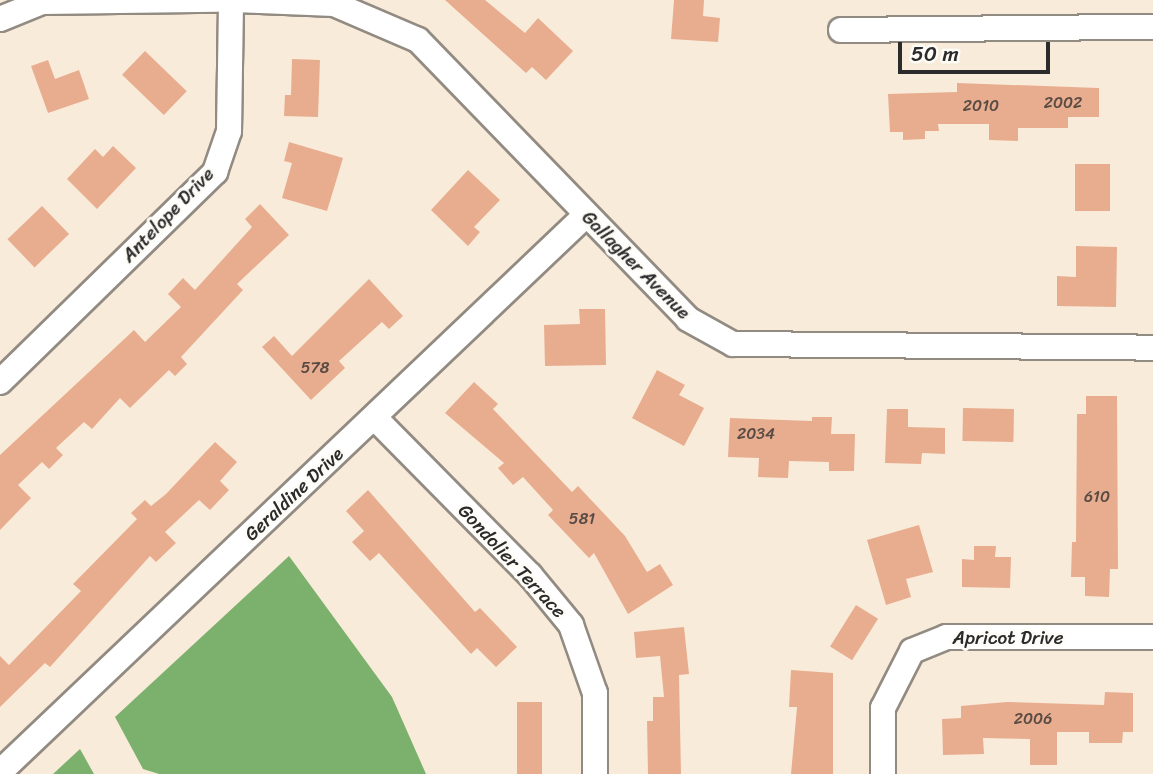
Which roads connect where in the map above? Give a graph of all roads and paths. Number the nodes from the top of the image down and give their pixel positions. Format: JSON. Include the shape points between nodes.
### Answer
{"nodes":[{"id":1,"x":217,"y":0,"type":"edge"},
{"id":2,"x":233,"y":0,"type":"edge"},
{"id":3,"x":0,"y":19,"type":"edge"},
{"id":4,"x":1153,"y":27,"type":"edge"},
{"id":5,"x":841,"y":30,"type":"dead end"},
{"id":6,"x":586,"y":215,"type":"junction"},
{"id":7,"x":1153,"y":348,"type":"edge"},
{"id":8,"x":0,"y":382,"type":"edge"},
{"id":9,"x":375,"y":418,"type":"junction"},
{"id":10,"x":1153,"y":637,"type":"edge"},
{"id":11,"x":0,"y":772,"type":"edge"},
{"id":12,"x":594,"y":774,"type":"edge"},
{"id":13,"x":883,"y":774,"type":"edge"}],
"edges":[{"from":1,"to":3,"type":"street","via":[[43,2]]},
{"from":2,"to":6,"type":"street","name":"Gallagher Avenue","via":[[334,4],[418,40]]},
{"from":2,"to":8,"type":"street","name":"Antelope Drive","via":[[229,131],[215,172]]},
{"from":4,"to":5,"type":"street"},
{"from":6,"to":7,"type":"street","name":"Gallagher Avenue","via":[[688,319],[733,344]]},
{"from":6,"to":9,"type":"street","name":"Geraldine Drive"},
{"from":9,"to":11,"type":"street","name":"Geraldine Drive"},
{"from":9,"to":12,"type":"street","name":"Gondolier Terrace","via":[[530,575],[571,625],[595,693]]},
{"from":10,"to":13,"type":"street","name":"Apricot Drive","via":[[946,637],[912,651],[883,708]]}]}
